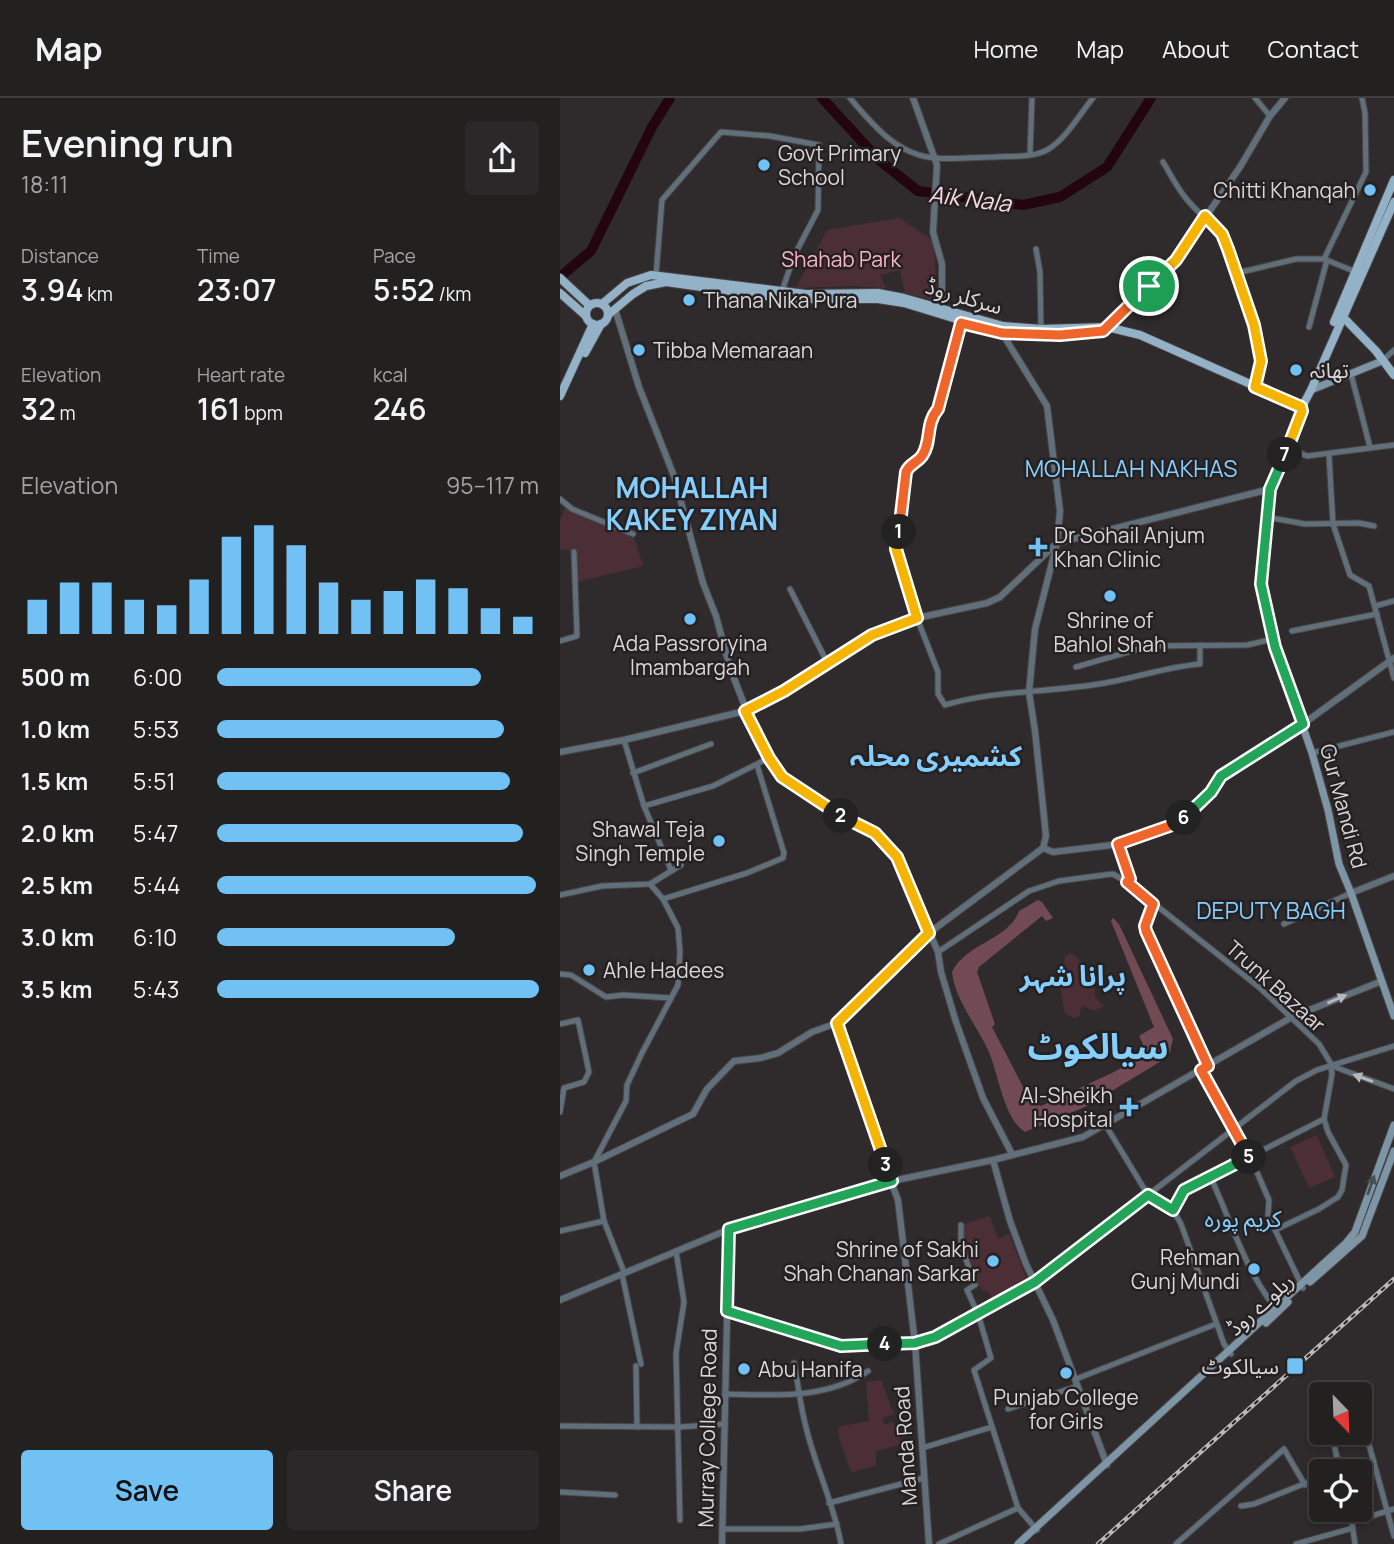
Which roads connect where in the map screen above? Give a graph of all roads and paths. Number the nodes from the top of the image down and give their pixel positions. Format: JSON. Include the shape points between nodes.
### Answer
{"nodes":[{"id":1,"x":850,"y":98,"type":"edge"},
{"id":2,"x":913,"y":98,"type":"edge"},
{"id":3,"x":1032,"y":98,"type":"edge"},
{"id":4,"x":1093,"y":98,"type":"edge"},
{"id":5,"x":1255,"y":98,"type":"edge"},
{"id":6,"x":1285,"y":98,"type":"edge"},
{"id":7,"x":1362,"y":98,"type":"edge"},
{"id":8,"x":1270,"y":116,"type":"junction"},
{"id":9,"x":1030,"y":155,"type":"junction"},
{"id":10,"x":936,"y":162,"type":"junction"},
{"id":11,"x":1163,"y":162,"type":"dead end"},
{"id":12,"x":1394,"y":180,"type":"edge"},
{"id":13,"x":1394,"y":202,"type":"edge"},
{"id":14,"x":1205,"y":216,"type":"junction"},
{"id":15,"x":1036,"y":249,"type":"dead end"},
{"id":16,"x":1325,"y":260,"type":"junction"},
{"id":17,"x":1237,"y":273,"type":"junction"},
{"id":18,"x":1358,"y":273,"type":"junction"},
{"id":19,"x":656,"y":275,"type":"junction"},
{"id":20,"x":560,"y":278,"type":"edge"},
{"id":21,"x":637,"y":279,"type":"junction"},
{"id":22,"x":640,"y":289,"type":"junction"},
{"id":23,"x":560,"y":293,"type":"edge"},
{"id":24,"x":781,"y":294,"type":"junction"},
{"id":25,"x":602,"y":304,"type":"junction"},
{"id":26,"x":589,"y":305,"type":"junction"},
{"id":27,"x":611,"y":312,"type":"junction"},
{"id":28,"x":942,"y":312,"type":"junction"},
{"id":29,"x":1340,"y":314,"type":"junction"},
{"id":30,"x":586,"y":316,"type":"junction"},
{"id":31,"x":961,"y":323,"type":"junction"},
{"id":32,"x":597,"y":324,"type":"junction"},
{"id":33,"x":1309,"y":327,"type":"dead end"},
{"id":34,"x":1105,"y":329,"type":"junction"},
{"id":35,"x":1041,"y":332,"type":"junction"},
{"id":36,"x":1002,"y":333,"type":"junction"},
{"id":37,"x":1394,"y":350,"type":"edge"},
{"id":38,"x":1382,"y":361,"type":"junction"},
{"id":39,"x":1394,"y":368,"type":"edge"},
{"id":40,"x":1351,"y":374,"type":"junction"},
{"id":41,"x":1394,"y":375,"type":"edge"},
{"id":42,"x":1255,"y":387,"type":"junction"},
{"id":43,"x":1311,"y":390,"type":"junction"},
{"id":44,"x":560,"y":396,"type":"edge"},
{"id":45,"x":1286,"y":401,"type":"junction"},
{"id":46,"x":1301,"y":407,"type":"junction"},
{"id":47,"x":1394,"y":445,"type":"edge"},
{"id":48,"x":1370,"y":447,"type":"junction"},
{"id":49,"x":1287,"y":448,"type":"junction"},
{"id":50,"x":1329,"y":455,"type":"junction"},
{"id":51,"x":1270,"y":489,"type":"junction"},
{"id":52,"x":560,"y":499,"type":"edge"},
{"id":53,"x":1266,"y":517,"type":"junction"},
{"id":54,"x":1333,"y":524,"type":"junction"},
{"id":55,"x":1374,"y":526,"type":"dead end"},
{"id":56,"x":633,"y":534,"type":"dead end"},
{"id":57,"x":1057,"y":543,"type":"junction"},
{"id":58,"x":574,"y":552,"type":"dead end"},
{"id":59,"x":790,"y":589,"type":"dead end"},
{"id":60,"x":1394,"y":601,"type":"edge"},
{"id":61,"x":1375,"y":606,"type":"junction"},
{"id":62,"x":1377,"y":614,"type":"junction"},
{"id":63,"x":917,"y":618,"type":"junction"},
{"id":64,"x":1292,"y":631,"type":"dead end"},
{"id":65,"x":1273,"y":639,"type":"junction"},
{"id":66,"x":560,"y":641,"type":"edge"},
{"id":67,"x":1200,"y":645,"type":"junction"},
{"id":68,"x":1392,"y":659,"type":"edge"},
{"id":69,"x":828,"y":664,"type":"junction"},
{"id":70,"x":1076,"y":667,"type":"dead end"},
{"id":71,"x":1394,"y":678,"type":"edge"},
{"id":72,"x":1028,"y":692,"type":"junction"},
{"id":73,"x":745,"y":711,"type":"junction"},
{"id":74,"x":1303,"y":724,"type":"junction"},
{"id":75,"x":1394,"y":732,"type":"edge"},
{"id":76,"x":624,"y":740,"type":"junction"},
{"id":77,"x":711,"y":744,"type":"dead end"},
{"id":78,"x":560,"y":752,"type":"edge"},
{"id":79,"x":1312,"y":753,"type":"junction"},
{"id":80,"x":769,"y":758,"type":"junction"},
{"id":81,"x":757,"y":765,"type":"junction"},
{"id":82,"x":633,"y":772,"type":"junction"},
{"id":83,"x":644,"y":806,"type":"junction"},
{"id":84,"x":1118,"y":844,"type":"junction"},
{"id":85,"x":1043,"y":848,"type":"junction"},
{"id":86,"x":681,"y":865,"type":"dead end"},
{"id":87,"x":671,"y":870,"type":"junction"},
{"id":88,"x":1394,"y":876,"type":"edge"},
{"id":89,"x":1127,"y":882,"type":"junction"},
{"id":90,"x":650,"y":884,"type":"junction"},
{"id":91,"x":1351,"y":893,"type":"junction"},
{"id":92,"x":560,"y":895,"type":"edge"},
{"id":93,"x":663,"y":899,"type":"junction"},
{"id":94,"x":1153,"y":904,"type":"junction"},
{"id":95,"x":1284,"y":924,"type":"dead end"},
{"id":96,"x":929,"y":933,"type":"junction"},
{"id":97,"x":938,"y":952,"type":"junction"},
{"id":98,"x":560,"y":974,"type":"edge"},
{"id":99,"x":1382,"y":981,"type":"junction"},
{"id":100,"x":671,"y":998,"type":"junction"},
{"id":101,"x":1394,"y":1016,"type":"edge"},
{"id":102,"x":1292,"y":1017,"type":"junction"},
{"id":103,"x":837,"y":1023,"type":"junction"},
{"id":104,"x":560,"y":1024,"type":"edge"},
{"id":105,"x":1394,"y":1046,"type":"edge"},
{"id":106,"x":1332,"y":1066,"type":"junction"},
{"id":107,"x":1204,"y":1068,"type":"junction"},
{"id":108,"x":1394,"y":1089,"type":"edge"},
{"id":109,"x":560,"y":1112,"type":"edge"},
{"id":110,"x":1324,"y":1119,"type":"junction"},
{"id":111,"x":1105,"y":1124,"type":"junction"},
{"id":112,"x":1394,"y":1125,"type":"edge"},
{"id":113,"x":1234,"y":1127,"type":"junction"},
{"id":114,"x":1394,"y":1152,"type":"edge"},
{"id":115,"x":1012,"y":1154,"type":"junction"},
{"id":116,"x":1250,"y":1156,"type":"junction"},
{"id":117,"x":993,"y":1160,"type":"junction"},
{"id":118,"x":594,"y":1162,"type":"junction"},
{"id":119,"x":560,"y":1176,"type":"edge"},
{"id":120,"x":1210,"y":1177,"type":"junction"},
{"id":121,"x":892,"y":1181,"type":"junction"},
{"id":122,"x":1148,"y":1195,"type":"junction"},
{"id":123,"x":1173,"y":1210,"type":"junction"},
{"id":124,"x":604,"y":1221,"type":"junction"},
{"id":125,"x":961,"y":1225,"type":"dead end"},
{"id":126,"x":729,"y":1229,"type":"junction"},
{"id":127,"x":1275,"y":1230,"type":"junction"},
{"id":128,"x":560,"y":1231,"type":"edge"},
{"id":129,"x":676,"y":1251,"type":"junction"},
{"id":130,"x":623,"y":1273,"type":"junction"},
{"id":131,"x":1035,"y":1282,"type":"junction"},
{"id":132,"x":1302,"y":1286,"type":"junction"},
{"id":133,"x":560,"y":1300,"type":"edge"},
{"id":134,"x":1276,"y":1310,"type":"junction"},
{"id":135,"x":727,"y":1311,"type":"junction"},
{"id":136,"x":978,"y":1314,"type":"junction"},
{"id":137,"x":1216,"y":1324,"type":"junction"},
{"id":138,"x":915,"y":1343,"type":"junction"},
{"id":139,"x":1229,"y":1352,"type":"junction"},
{"id":140,"x":794,"y":1363,"type":"dead end"},
{"id":141,"x":868,"y":1371,"type":"dead end"},
{"id":142,"x":1077,"y":1382,"type":"junction"},
{"id":143,"x":725,"y":1394,"type":"junction"},
{"id":144,"x":800,"y":1395,"type":"junction"},
{"id":145,"x":1008,"y":1409,"type":"dead end"},
{"id":146,"x":724,"y":1424,"type":"junction"},
{"id":147,"x":560,"y":1426,"type":"edge"},
{"id":148,"x":637,"y":1427,"type":"junction"},
{"id":149,"x":679,"y":1427,"type":"junction"},
{"id":150,"x":992,"y":1427,"type":"junction"},
{"id":151,"x":1369,"y":1446,"type":"edge"},
{"id":152,"x":922,"y":1448,"type":"junction"},
{"id":153,"x":1107,"y":1463,"type":"junction"},
{"id":154,"x":924,"y":1478,"type":"junction"},
{"id":155,"x":1309,"y":1483,"type":"edge"},
{"id":156,"x":1305,"y":1485,"type":"junction"},
{"id":157,"x":560,"y":1492,"type":"edge"},
{"id":158,"x":615,"y":1495,"type":"dead end"},
{"id":159,"x":829,"y":1503,"type":"junction"},
{"id":160,"x":1241,"y":1506,"type":"dead end"},
{"id":161,"x":1018,"y":1508,"type":"junction"},
{"id":162,"x":1394,"y":1509,"type":"edge"},
{"id":163,"x":1386,"y":1511,"type":"junction"},
{"id":164,"x":680,"y":1520,"type":"dead end"},
{"id":165,"x":1352,"y":1522,"type":"edge"},
{"id":166,"x":838,"y":1524,"type":"junction"},
{"id":167,"x":1352,"y":1525,"type":"junction"},
{"id":168,"x":722,"y":1529,"type":"junction"},
{"id":169,"x":1036,"y":1529,"type":"junction"},
{"id":170,"x":1394,"y":1536,"type":"edge"},
{"id":171,"x":722,"y":1544,"type":"edge"},
{"id":172,"x":841,"y":1544,"type":"edge"},
{"id":173,"x":929,"y":1544,"type":"edge"},
{"id":174,"x":939,"y":1544,"type":"edge"},
{"id":175,"x":1020,"y":1544,"type":"edge"},
{"id":176,"x":1177,"y":1544,"type":"edge"},
{"id":177,"x":1296,"y":1544,"type":"edge"},
{"id":178,"x":1355,"y":1544,"type":"edge"}],
"edges":[{"from":1,"to":10,"type":"street","via":[[892,141]]},
{"from":2,"to":10,"type":"street"},
{"from":3,"to":9,"type":"street"},
{"from":4,"to":9,"type":"street","via":[[1058,141]]},
{"from":5,"to":8,"type":"street"},
{"from":6,"to":8,"type":"street"},
{"from":7,"to":16,"type":"street","via":[[1366,172]]},
{"from":8,"to":14,"type":"street"},
{"from":9,"to":10,"type":"street"},
{"from":10,"to":28,"type":"street","via":[[933,232],[942,264]]},
{"from":11,"to":14,"type":"street","via":[[1189,203]]},
{"from":12,"to":18,"type":"main road"},
{"from":13,"to":18,"type":"main road"},
{"from":14,"to":17,"type":"street","via":[[1222,234]]},
{"from":14,"to":34,"type":"street","via":[[1176,260]]},
{"from":15,"to":35,"type":"street"},
{"from":16,"to":17,"type":"street","via":[[1296,259]]},
{"from":16,"to":18,"type":"street"},
{"from":16,"to":33,"type":"street"},
{"from":17,"to":42,"type":"street","via":[[1259,345],[1261,361]]},
{"from":18,"to":29,"type":"main road"},
{"from":19,"to":21,"type":"main road","name":"سرکلر روڈ"},
{"from":19,"to":24,"type":"main road","name":"سرکلر روڈ"},
{"from":19,"to":24,"type":"street","via":[[662,200],[721,132],[770,136],[819,145],[818,210]]},
{"from":20,"to":26,"type":"main road"},
{"from":21,"to":22,"type":"main road"},
{"from":21,"to":25,"type":"main road","name":"سرکلر روڈ"},
{"from":22,"to":24,"type":"main road","name":"سرکلر روڈ","via":[[666,282]]},
{"from":22,"to":27,"type":"main road","name":"سرکلر روڈ"},
{"from":23,"to":30,"type":"main road"},
{"from":24,"to":28,"type":"main road","name":"سرکلر روڈ","via":[[801,299],[878,299]]},
{"from":25,"to":26,"type":"main road"},
{"from":25,"to":27,"type":"main road"},
{"from":26,"to":30,"type":"main road"},
{"from":27,"to":32,"type":"main road","name":"سرکلر روڈ"},
{"from":27,"to":73,"type":"street","via":[[674,476]]},
{"from":28,"to":31,"type":"main road","name":"سرکلر روڈ"},
{"from":28,"to":35,"type":"main road","name":"سرکلر روڈ"},
{"from":29,"to":38,"type":"main road"},
{"from":29,"to":43,"type":"main road"},
{"from":29,"to":45,"type":"main road","via":[[1304,394]]},
{"from":30,"to":32,"type":"main road"},
{"from":31,"to":36,"type":"main road","name":"سرکلر روڈ"},
{"from":31,"to":63,"type":"street","via":[[922,457],[906,472],[896,549]]},
{"from":32,"to":44,"type":"main road","name":"سرکلر روڈ"},
{"from":34,"to":35,"type":"main road","name":"سرکلر روڈ"},
{"from":34,"to":42,"type":"main road","name":"سرکلر روڈ","via":[[1140,335]]},
{"from":35,"to":36,"type":"main road","name":"سرکلر روڈ"},
{"from":36,"to":57,"type":"street","via":[[1047,406],[1060,512]]},
{"from":37,"to":38,"type":"street"},
{"from":38,"to":39,"type":"main road"},
{"from":38,"to":40,"type":"main road"},
{"from":38,"to":41,"type":"main road"},
{"from":40,"to":43,"type":"main road"},
{"from":40,"to":48,"type":"street"},
{"from":42,"to":45,"type":"main road","name":"سرکلر روڈ"},
{"from":43,"to":46,"type":"main road"},
{"from":45,"to":46,"type":"main road","name":"سرکلر روڈ"},
{"from":46,"to":49,"type":"main road","name":"Gur Mandi Rd"},
{"from":47,"to":48,"type":"street"},
{"from":48,"to":50,"type":"street"},
{"from":49,"to":50,"type":"street","via":[[1307,456]]},
{"from":49,"to":51,"type":"main road","name":"Gur Mandi Rd"},
{"from":50,"to":54,"type":"street"},
{"from":51,"to":53,"type":"main road","name":"Gur Mandi Rd"},
{"from":51,"to":57,"type":"street"},
{"from":52,"to":56,"type":"street","via":[[572,509]]},
{"from":53,"to":54,"type":"street"},
{"from":53,"to":65,"type":"main road","name":"Gur Mandi Rd","via":[[1261,584]]},
{"from":54,"to":55,"type":"street"},
{"from":54,"to":61,"type":"street","via":[[1346,569],[1369,586]]},
{"from":57,"to":63,"type":"street","via":[[1000,597]]},
{"from":57,"to":72,"type":"street","via":[[1035,629]]},
{"from":58,"to":66,"type":"street","via":[[577,636]]},
{"from":59,"to":69,"type":"street"},
{"from":60,"to":61,"type":"street"},
{"from":61,"to":62,"type":"street"},
{"from":62,"to":64,"type":"street"},
{"from":62,"to":68,"type":"street"},
{"from":63,"to":69,"type":"street","via":[[872,635]]},
{"from":63,"to":72,"type":"street","via":[[945,705]]},
{"from":65,"to":67,"type":"street","via":[[1247,645]]},
{"from":65,"to":74,"type":"main road","name":"Gur Mandi Rd"},
{"from":67,"to":70,"type":"street","via":[[1149,646]]},
{"from":67,"to":72,"type":"street","via":[[1200,664]]},
{"from":68,"to":71,"type":"street"},
{"from":68,"to":74,"type":"street"},
{"from":69,"to":73,"type":"street"},
{"from":72,"to":85,"type":"street","via":[[1046,836]]},
{"from":73,"to":76,"type":"street"},
{"from":73,"to":80,"type":"street"},
{"from":74,"to":79,"type":"main road","name":"Gur Mandi Rd"},
{"from":74,"to":84,"type":"street","via":[[1221,776],[1194,811],[1178,823]]},
{"from":75,"to":79,"type":"street"},
{"from":76,"to":78,"type":"street"},
{"from":76,"to":82,"type":"street"},
{"from":77,"to":82,"type":"street"},
{"from":79,"to":91,"type":"main road","name":"Gur Mandi Rd","via":[[1339,864]]},
{"from":80,"to":81,"type":"street"},
{"from":80,"to":96,"type":"street","via":[[794,786],[882,840],[901,866]]},
{"from":81,"to":83,"type":"street","via":[[713,786]]},
{"from":81,"to":93,"type":"street","via":[[783,858]]},
{"from":82,"to":83,"type":"street"},
{"from":83,"to":87,"type":"street"},
{"from":84,"to":85,"type":"street","via":[[1053,852]]},
{"from":84,"to":89,"type":"street","via":[[1130,879]]},
{"from":85,"to":96,"type":"street"},
{"from":86,"to":87,"type":"street"},
{"from":87,"to":90,"type":"street"},
{"from":88,"to":91,"type":"street"},
{"from":89,"to":94,"type":"street","name":"Trunk Bazaar"},
{"from":89,"to":97,"type":"street","via":[[1113,874],[1059,881],[1029,891]]},
{"from":90,"to":92,"type":"street","via":[[602,886]]},
{"from":90,"to":93,"type":"street"},
{"from":91,"to":95,"type":"street"},
{"from":91,"to":99,"type":"main road","name":"Gur Mandi Rd"},
{"from":93,"to":100,"type":"street","via":[[678,928],[680,952],[678,985]]},
{"from":94,"to":102,"type":"street","name":"Trunk Bazaar"},
{"from":94,"to":107,"type":"street","via":[[1146,931]]},
{"from":96,"to":97,"type":"street"},
{"from":96,"to":103,"type":"street"},
{"from":97,"to":115,"type":"street","via":[[956,1022],[984,1098]]},
{"from":98,"to":100,"type":"street","via":[[571,975],[606,997]]},
{"from":99,"to":101,"type":"main road","name":"Gur Mandi Rd"},
{"from":102,"to":99,"type":"street","one_way":true},
{"from":100,"to":118,"type":"street"},
{"from":102,"to":106,"type":"street","name":"Trunk Bazaar"},
{"from":102,"to":107,"type":"street"},
{"from":103,"to":118,"type":"street","via":[[778,1053],[734,1060],[707,1089],[693,1114]]},
{"from":103,"to":121,"type":"street","name":"Manda Road"},
{"from":104,"to":109,"type":"street","via":[[578,1020],[589,1072],[584,1082],[564,1088]]},
{"from":105,"to":106,"type":"street"},
{"from":108,"to":106,"type":"street","one_way":true},
{"from":106,"to":110,"type":"street"},
{"from":106,"to":113,"type":"street","via":[[1296,1081]]},
{"from":107,"to":111,"type":"street"},
{"from":107,"to":113,"type":"street"},
{"from":110,"to":116,"type":"street"},
{"from":110,"to":127,"type":"street","via":[[1346,1165],[1342,1191],[1314,1212]]},
{"from":111,"to":115,"type":"street","via":[[1083,1137]]},
{"from":111,"to":122,"type":"street"},
{"from":132,"to":112,"type":"main road","one_way":true,"via":[[1355,1231]]},
{"from":113,"to":116,"type":"street"},
{"from":113,"to":122,"type":"street"},
{"from":114,"to":132,"type":"main road","name":"ریلوے روڈ","via":[[1362,1236]]},
{"from":115,"to":117,"type":"street"},
{"from":116,"to":120,"type":"street"},
{"from":116,"to":127,"type":"street","via":[[1269,1200],[1268,1215]]},
{"from":117,"to":121,"type":"street"},
{"from":117,"to":131,"type":"street","via":[[1010,1222]]},
{"from":118,"to":119,"type":"street"},
{"from":118,"to":124,"type":"street"},
{"from":120,"to":123,"type":"street","via":[[1184,1190]]},
{"from":120,"to":134,"type":"street","via":[[1262,1292]]},
{"from":121,"to":126,"type":"street"},
{"from":121,"to":138,"type":"street","name":"Manda Road"},
{"from":122,"to":123,"type":"street"},
{"from":122,"to":131,"type":"street"},
{"from":123,"to":137,"type":"street"},
{"from":124,"to":128,"type":"street"},
{"from":124,"to":130,"type":"street"},
{"from":125,"to":136,"type":"street","via":[[961,1245],[975,1285],[967,1290]]},
{"from":126,"to":129,"type":"street"},
{"from":126,"to":135,"type":"street","name":"Murray College Road"},
{"from":127,"to":132,"type":"street"},
{"from":129,"to":130,"type":"street"},
{"from":129,"to":149,"type":"street","via":[[684,1302],[676,1353]]},
{"from":130,"to":133,"type":"street"},
{"from":130,"to":148,"type":"street","via":[[639,1365]]},
{"from":131,"to":136,"type":"street"},
{"from":131,"to":142,"type":"street"},
{"from":132,"to":134,"type":"main road","name":"ریلوے روڈ"},
{"from":134,"to":139,"type":"main road","name":"ریلوے روڈ"},
{"from":135,"to":138,"type":"street","via":[[841,1346]]},
{"from":135,"to":143,"type":"street","name":"Murray College Road"},
{"from":136,"to":138,"type":"street"},
{"from":136,"to":150,"type":"street","via":[[991,1358],[974,1370]]},
{"from":137,"to":139,"type":"street"},
{"from":137,"to":142,"type":"street"},
{"from":138,"to":152,"type":"street","name":"Manda Road"},
{"from":139,"to":153,"type":"main road","name":"ریلوے روڈ"},
{"from":140,"to":144,"type":"street"},
{"from":141,"to":144,"type":"street","via":[[854,1381]]},
{"from":142,"to":145,"type":"street"},
{"from":142,"to":153,"type":"street"},
{"from":143,"to":144,"type":"street"},
{"from":143,"to":146,"type":"street","name":"Murray College Road"},
{"from":144,"to":159,"type":"street"},
{"from":146,"to":149,"type":"street"},
{"from":146,"to":168,"type":"street","name":"Murray College Road"},
{"from":147,"to":148,"type":"street"},
{"from":148,"to":149,"type":"street"},
{"from":149,"to":164,"type":"street"},
{"from":150,"to":152,"type":"street"},
{"from":150,"to":161,"type":"street"},
{"from":151,"to":163,"type":"street"},
{"from":152,"to":154,"type":"street","name":"Manda Road"},
{"from":153,"to":169,"type":"main road","name":"ریلوے روڈ"},
{"from":154,"to":159,"type":"street"},
{"from":154,"to":173,"type":"street","name":"Manda Road"},
{"from":155,"to":156,"type":"street"},
{"from":156,"to":160,"type":"street"},
{"from":156,"to":176,"type":"street","via":[[1284,1449]]},
{"from":157,"to":158,"type":"street"},
{"from":159,"to":166,"type":"street"},
{"from":161,"to":169,"type":"street"},
{"from":161,"to":174,"type":"street"},
{"from":162,"to":163,"type":"street"},
{"from":163,"to":167,"type":"street"},
{"from":163,"to":170,"type":"street"},
{"from":165,"to":167,"type":"street"},
{"from":166,"to":168,"type":"street","via":[[800,1530]]},
{"from":166,"to":172,"type":"street"},
{"from":167,"to":177,"type":"street"},
{"from":167,"to":178,"type":"street"},
{"from":168,"to":171,"type":"street","name":"Murray College Road"},
{"from":169,"to":175,"type":"main road","name":"ریلوے روڈ"}]}
